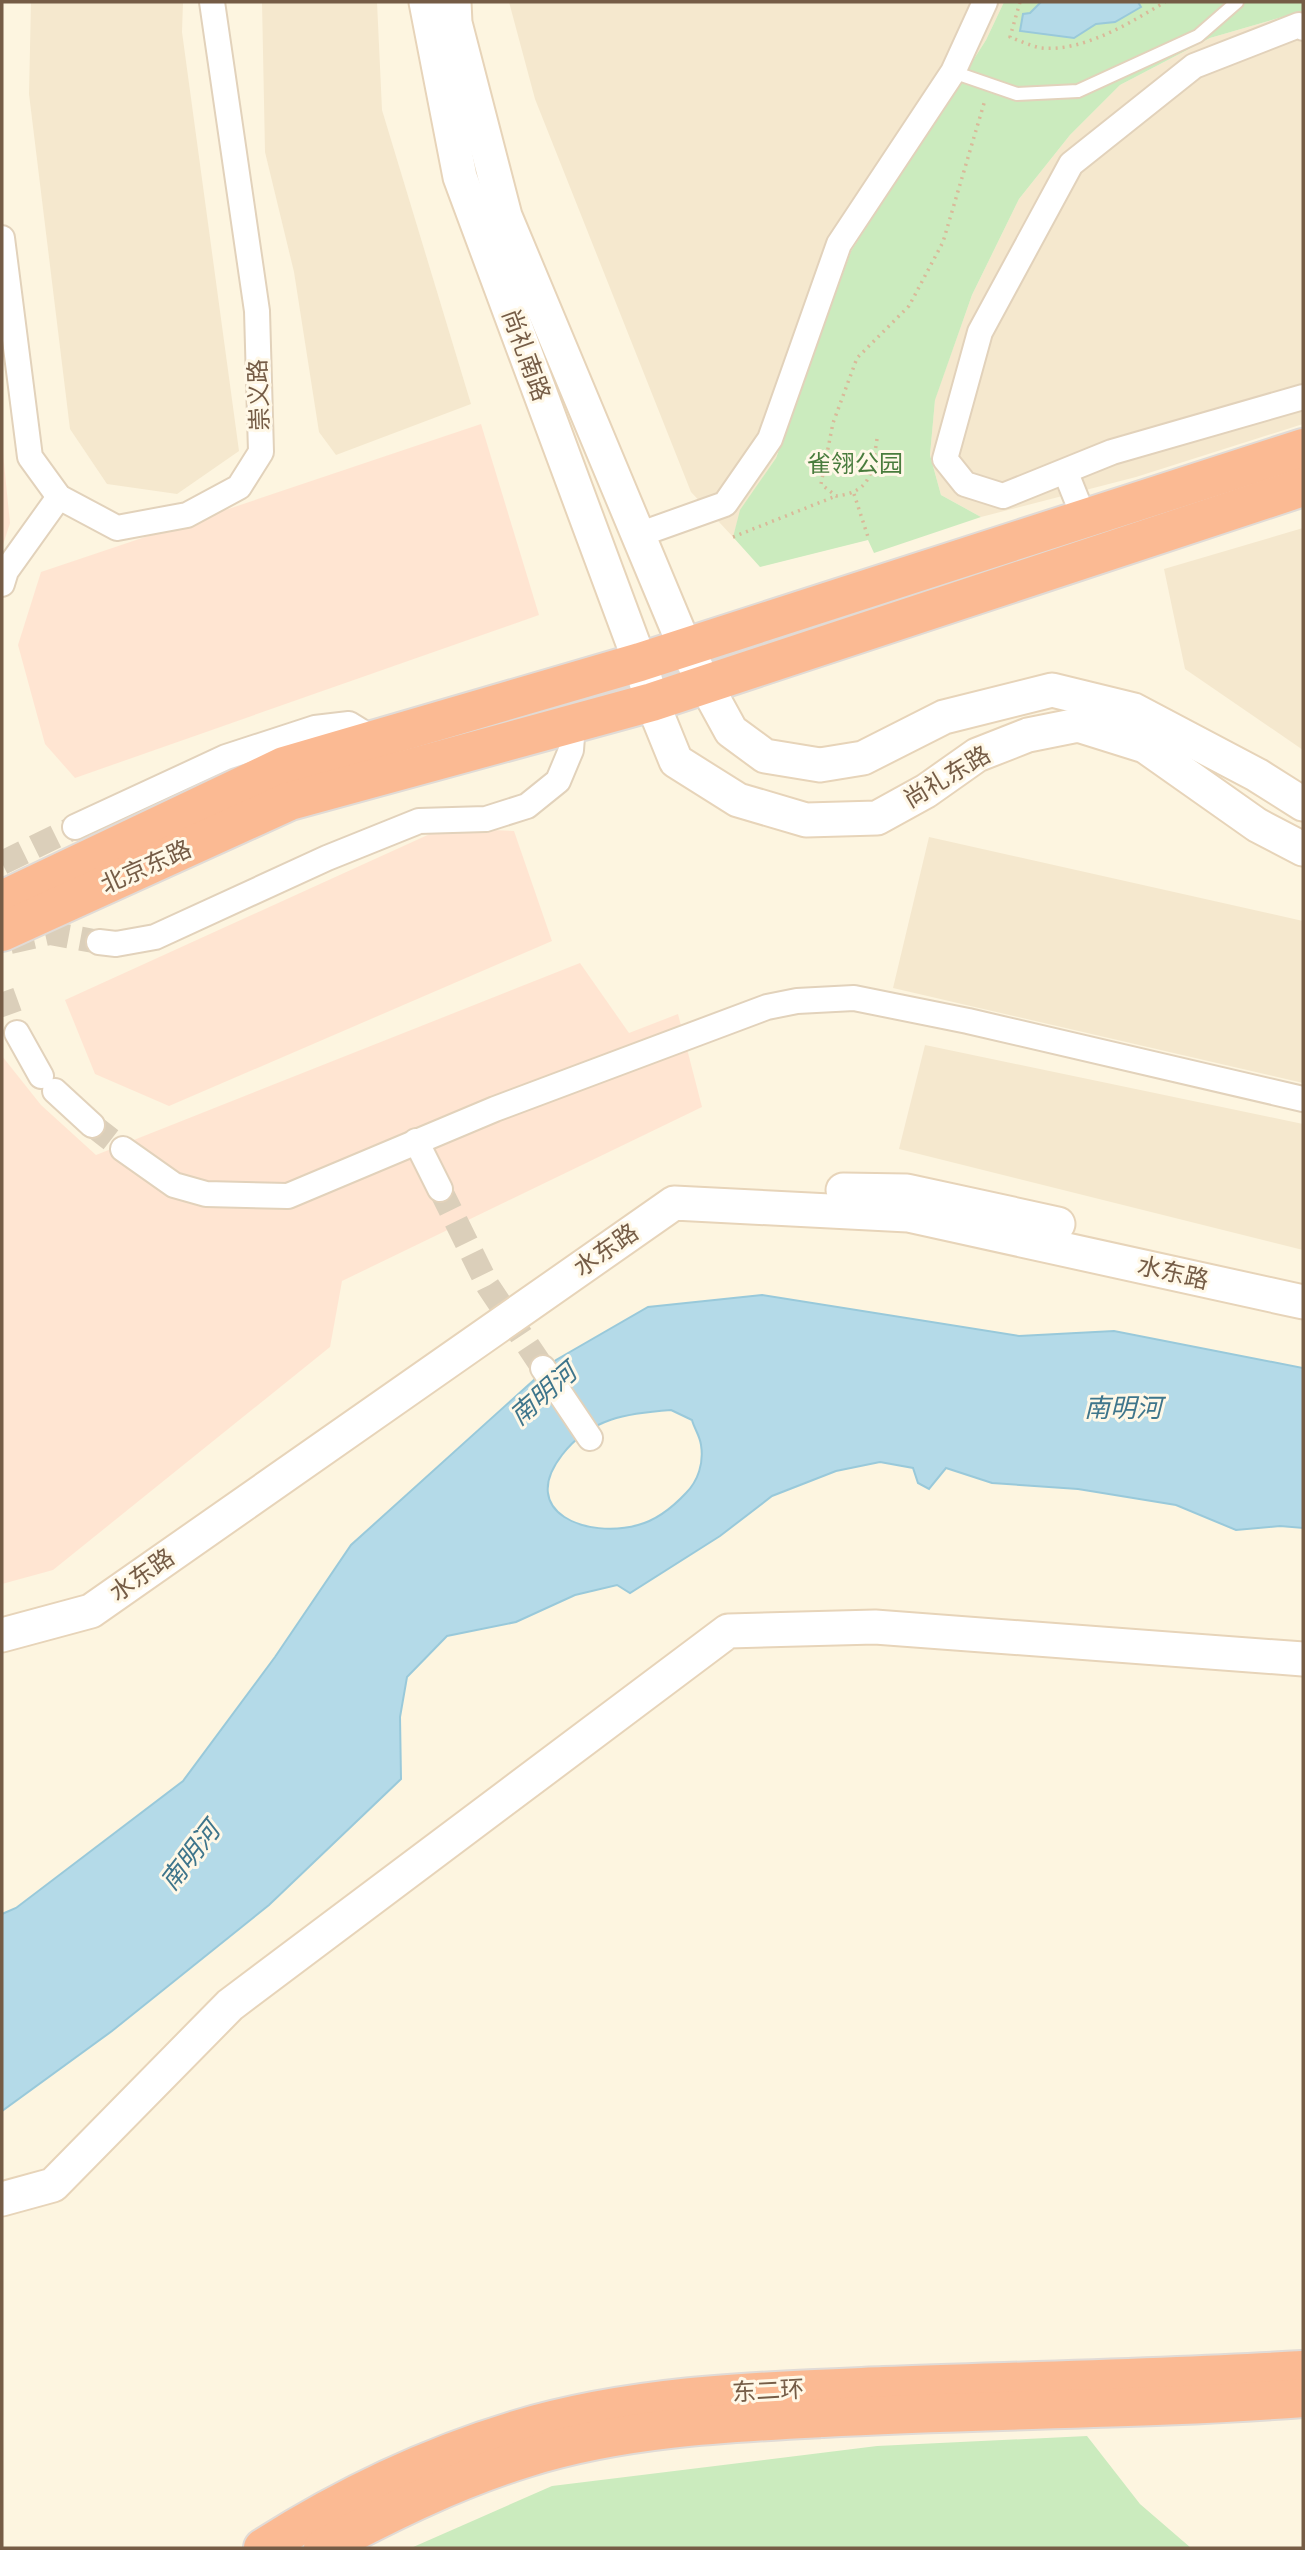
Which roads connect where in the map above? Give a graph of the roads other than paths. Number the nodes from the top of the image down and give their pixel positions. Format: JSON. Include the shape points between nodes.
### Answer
{"nodes":[{"id":1,"x":212,"y":2,"type":"edge"},
{"id":2,"x":426,"y":2,"type":"edge"},
{"id":3,"x":454,"y":2,"type":"edge"},
{"id":4,"x":985,"y":2,"type":"edge"},
{"id":5,"x":1237,"y":2,"type":"edge"},
{"id":6,"x":1303,"y":28,"type":"edge"},
{"id":7,"x":953,"y":72,"type":"junction"},
{"id":8,"x":2,"y":237,"type":"edge"},
{"id":9,"x":1303,"y":397,"type":"edge"},
{"id":10,"x":1303,"y":448,"type":"edge"},
{"id":11,"x":1066,"y":473,"type":"junction"},
{"id":12,"x":1303,"y":487,"type":"edge"},
{"id":13,"x":59,"y":498,"type":"junction"},
{"id":14,"x":1084,"y":518,"type":"junction"},
{"id":15,"x":638,"y":535,"type":"junction"},
{"id":16,"x":2,"y":584,"type":"edge"},
{"id":17,"x":685,"y":647,"type":"junction"},
{"id":18,"x":640,"y":662,"type":"junction"},
{"id":19,"x":704,"y":684,"type":"junction"},
{"id":20,"x":652,"y":702,"type":"junction"},
{"id":21,"x":573,"y":724,"type":"junction"},
{"id":22,"x":375,"y":740,"type":"junction"},
{"id":23,"x":287,"y":784,"type":"junction"},
{"id":24,"x":1303,"y":804,"type":"edge"},
{"id":25,"x":75,"y":827,"type":"tunnel mouth"},
{"id":26,"x":1303,"y":849,"type":"edge"},
{"id":27,"x":2,"y":900,"type":"edge"},
{"id":28,"x":2,"y":932,"type":"edge"},
{"id":29,"x":99,"y":942,"type":"tunnel mouth"},
{"id":30,"x":17,"y":1033,"type":"tunnel mouth"},
{"id":31,"x":1303,"y":1099,"type":"edge"},
{"id":32,"x":92,"y":1125,"type":"tunnel mouth"},
{"id":33,"x":416,"y":1142,"type":"junction"},
{"id":34,"x":122,"y":1149,"type":"tunnel mouth"},
{"id":35,"x":440,"y":1189,"type":"tunnel mouth"},
{"id":36,"x":1303,"y":1279,"type":"edge"},
{"id":37,"x":1303,"y":1302,"type":"edge"},
{"id":38,"x":543,"y":1368,"type":"tunnel mouth"},
{"id":39,"x":590,"y":1438,"type":"dead end"},
{"id":40,"x":2,"y":1613,"type":"edge"},
{"id":41,"x":2,"y":1635,"type":"edge"},
{"id":42,"x":1303,"y":1659,"type":"edge"},
{"id":43,"x":2,"y":2199,"type":"edge"},
{"id":44,"x":1303,"y":2370,"type":"edge"},
{"id":45,"x":930,"y":2398,"type":"junction"},
{"id":46,"x":1303,"y":2398,"type":"edge"},
{"id":47,"x":263,"y":2548,"type":"edge"},
{"id":48,"x":323,"y":2548,"type":"edge"}],
"edges":[{"from":1,"to":13,"type":"street","name":"崇义路","via":[[257,312],[261,453],[239,487],[187,515],[117,528]]},
{"from":2,"to":18,"type":"main road","name":"尚礼南路","via":[[460,177]]},
{"from":3,"to":15,"type":"main road","name":"尚礼南路","via":[[455,23],[505,216]]},
{"from":4,"to":7,"type":"street"},
{"from":5,"to":7,"type":"lane","via":[[1198,36],[1078,91],[1017,94]]},
{"from":6,"to":11,"type":"street","via":[[1299,25],[1194,66],[1071,164],[980,332],[945,459],[965,484],[1003,496]]},
{"from":7,"to":15,"type":"street","via":[[839,244],[770,439],[725,504]]},
{"from":8,"to":13,"type":"street","name":"崇义路","via":[[30,457]]},
{"from":9,"to":11,"type":"street","via":[[1112,452]]},
{"from":10,"to":14,"type":"highway"},
{"from":11,"to":14,"type":"street"},
{"from":12,"to":19,"type":"highway"},
{"from":13,"to":16,"type":"street","via":[[6,571]]},
{"from":14,"to":17,"type":"highway"},
{"from":15,"to":17,"type":"main road","name":"尚礼南路"},
{"from":17,"to":18,"type":"highway"},
{"from":17,"to":19,"type":"main road","name":"尚礼南路"},
{"from":18,"to":20,"type":"main road","name":"尚礼南路"},
{"from":18,"to":22,"type":"highway"},
{"from":19,"to":20,"type":"highway"},
{"from":19,"to":24,"type":"main road","name":"尚礼东路","via":[[731,731],[765,756],[820,765],[863,758],[944,718],[1052,690],[1134,710]]},
{"from":20,"to":21,"type":"highway"},
{"from":20,"to":26,"type":"main road","name":"尚礼东路","via":[[676,761],[738,800],[806,820],[877,818],[926,792],[977,755],[1028,735],[1078,725],[1145,746],[1257,825]]},
{"from":21,"to":23,"type":"highway"},
{"from":21,"to":29,"type":"street","via":[[571,750],[558,781],[527,806],[486,819],[419,821],[155,937],[116,944]]},
{"from":22,"to":23,"type":"highway"},
{"from":22,"to":25,"type":"street","via":[[349,724],[316,728],[226,757]]},
{"from":23,"to":27,"type":"highway","name":"北京东路"},
{"from":23,"to":28,"type":"highway","name":"北京东路"},
{"from":30,"to":32,"type":"street","via":[[48,1083]]},
{"from":31,"to":33,"type":"street","via":[[854,998],[767,1007]]},
{"from":33,"to":34,"type":"street","via":[[288,1196],[252,1197],[206,1194],[174,1185]]},
{"from":33,"to":35,"type":"street"},
{"from":36,"to":40,"type":"main road","name":"水东路","via":[[907,1191],[663,1189],[67,1600]]},
{"from":37,"to":41,"type":"main road","name":"水东路","via":[[908,1215],[674,1203],[91,1611]]},
{"from":38,"to":39,"type":"street"},
{"from":42,"to":43,"type":"main road","via":[[875,1627],[728,1631],[230,2005],[53,2185]]},
{"from":44,"to":45,"type":"highway","name":"东二环"},
{"from":45,"to":46,"type":"highway","name":"东二环"},
{"from":45,"to":47,"type":"highway","name":"东二环","via":[[730,2392],[591,2412],[516,2430],[444,2455],[373,2486]]},
{"from":45,"to":48,"type":"highway","name":"东二环","via":[[596,2441],[526,2458],[384,2515]]}]}
